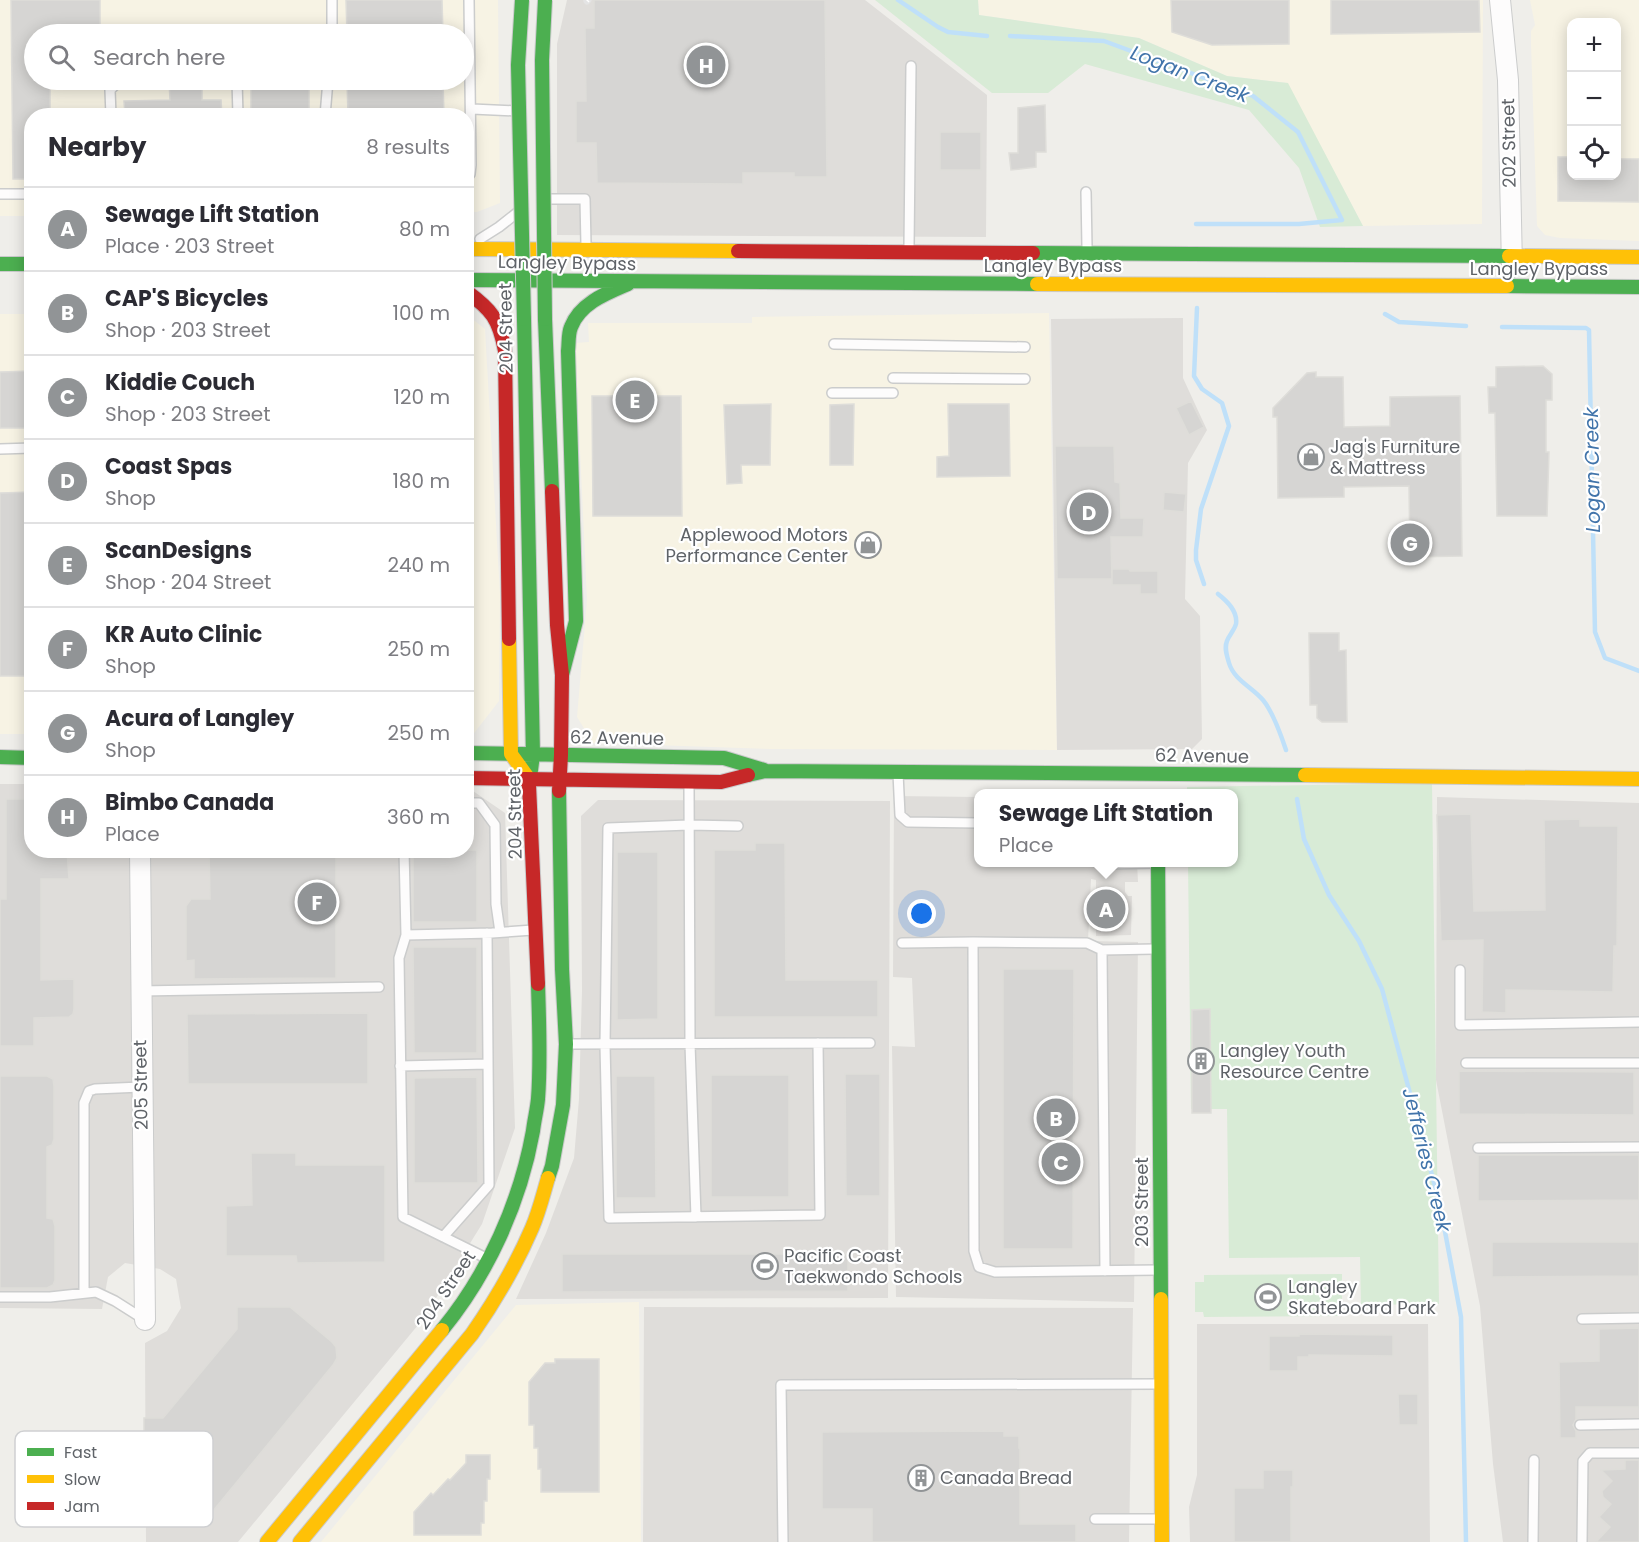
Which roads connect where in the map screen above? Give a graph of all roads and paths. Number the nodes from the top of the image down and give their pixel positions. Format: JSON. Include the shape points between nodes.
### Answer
{"nodes":[{"id":1,"x":332,"y":0,"type":"edge"},
{"id":2,"x":469,"y":0,"type":"edge"},
{"id":3,"x":522,"y":0,"type":"edge"},
{"id":4,"x":545,"y":0,"type":"edge"},
{"id":5,"x":1500,"y":0,"type":"edge"},
{"id":6,"x":332,"y":24,"type":"edge"},
{"id":7,"x":470,"y":24,"type":"edge"},
{"id":8,"x":910,"y":66,"type":"dead end"},
{"id":9,"x":110,"y":90,"type":"edge"},
{"id":10,"x":237,"y":90,"type":"edge"},
{"id":11,"x":327,"y":90,"type":"edge"},
{"id":12,"x":471,"y":90,"type":"edge"},
{"id":13,"x":111,"y":108,"type":"edge"},
{"id":14,"x":238,"y":108,"type":"edge"},
{"id":15,"x":325,"y":108,"type":"edge"},
{"id":16,"x":472,"y":108,"type":"edge"},
{"id":17,"x":474,"y":110,"type":"edge"},
{"id":18,"x":1086,"y":192,"type":"dead end"},
{"id":19,"x":0,"y":194,"type":"edge"},
{"id":20,"x":24,"y":194,"type":"edge"},
{"id":21,"x":534,"y":199,"type":"junction"},
{"id":22,"x":474,"y":243,"type":"edge"},
{"id":23,"x":474,"y":248,"type":"edge"},
{"id":24,"x":586,"y":249,"type":"junction"},
{"id":25,"x":909,"y":252,"type":"junction"},
{"id":26,"x":1512,"y":256,"type":"junction"},
{"id":27,"x":1639,"y":257,"type":"edge"},
{"id":28,"x":1087,"y":258,"type":"junction"},
{"id":29,"x":0,"y":264,"type":"edge"},
{"id":30,"x":24,"y":264,"type":"edge"},
{"id":31,"x":474,"y":280,"type":"edge"},
{"id":32,"x":631,"y":282,"type":"junction"},
{"id":33,"x":1512,"y":287,"type":"junction"},
{"id":34,"x":1639,"y":287,"type":"edge"},
{"id":35,"x":474,"y":297,"type":"edge"},
{"id":36,"x":834,"y":344,"type":"dead end"},
{"id":37,"x":1025,"y":347,"type":"dead end"},
{"id":38,"x":893,"y":378,"type":"dead end"},
{"id":39,"x":1025,"y":379,"type":"dead end"},
{"id":40,"x":832,"y":393,"type":"dead end"},
{"id":41,"x":893,"y":393,"type":"dead end"},
{"id":42,"x":24,"y":448,"type":"edge"},
{"id":43,"x":0,"y":449,"type":"edge"},
{"id":44,"x":562,"y":675,"type":"junction"},
{"id":45,"x":474,"y":753,"type":"edge"},
{"id":46,"x":511,"y":754,"type":"junction"},
{"id":47,"x":533,"y":755,"type":"junction"},
{"id":48,"x":561,"y":755,"type":"junction"},
{"id":49,"x":0,"y":757,"type":"edge"},
{"id":50,"x":24,"y":758,"type":"edge"},
{"id":51,"x":765,"y":771,"type":"junction"},
{"id":52,"x":898,"y":772,"type":"junction"},
{"id":53,"x":474,"y":778,"type":"edge"},
{"id":54,"x":530,"y":779,"type":"junction"},
{"id":55,"x":1639,"y":779,"type":"edge"},
{"id":56,"x":560,"y":780,"type":"junction"},
{"id":57,"x":689,"y":781,"type":"junction"},
{"id":58,"x":474,"y":803,"type":"edge"},
{"id":59,"x":974,"y":823,"type":"edge"},
{"id":60,"x":689,"y":825,"type":"junction"},
{"id":61,"x":738,"y":826,"type":"dead end"},
{"id":62,"x":140,"y":858,"type":"edge"},
{"id":63,"x":404,"y":858,"type":"edge"},
{"id":64,"x":1158,"y":867,"type":"edge"},
{"id":65,"x":537,"y":930,"type":"junction"},
{"id":66,"x":500,"y":932,"type":"junction"},
{"id":67,"x":488,"y":933,"type":"junction"},
{"id":68,"x":406,"y":935,"type":"junction"},
{"id":69,"x":973,"y":942,"type":"junction"},
{"id":70,"x":902,"y":943,"type":"dead end"},
{"id":71,"x":1158,"y":949,"type":"junction"},
{"id":72,"x":1102,"y":951,"type":"junction"},
{"id":73,"x":1460,"y":970,"type":"dead end"},
{"id":74,"x":379,"y":987,"type":"dead end"},
{"id":75,"x":140,"y":991,"type":"junction"},
{"id":76,"x":1639,"y":1022,"type":"edge"},
{"id":77,"x":818,"y":1043,"type":"junction"},
{"id":78,"x":870,"y":1043,"type":"dead end"},
{"id":79,"x":690,"y":1044,"type":"junction"},
{"id":80,"x":553,"y":1045,"type":"junction"},
{"id":81,"x":605,"y":1045,"type":"junction"},
{"id":82,"x":1466,"y":1063,"type":"dead end"},
{"id":83,"x":1639,"y":1063,"type":"edge"},
{"id":84,"x":489,"y":1065,"type":"junction"},
{"id":85,"x":400,"y":1066,"type":"junction"},
{"id":86,"x":141,"y":1086,"type":"junction"},
{"id":87,"x":1639,"y":1147,"type":"edge"},
{"id":88,"x":1478,"y":1148,"type":"dead end"},
{"id":89,"x":696,"y":1217,"type":"junction"},
{"id":90,"x":443,"y":1237,"type":"junction"},
{"id":91,"x":500,"y":1265,"type":"junction"},
{"id":92,"x":1160,"y":1270,"type":"junction"},
{"id":93,"x":1105,"y":1271,"type":"junction"},
{"id":94,"x":84,"y":1293,"type":"junction"},
{"id":95,"x":0,"y":1297,"type":"edge"},
{"id":96,"x":1639,"y":1318,"type":"edge"},
{"id":97,"x":1582,"y":1319,"type":"dead end"},
{"id":98,"x":145,"y":1320,"type":"joint"},
{"id":99,"x":1161,"y":1384,"type":"junction"},
{"id":100,"x":1639,"y":1424,"type":"edge"},
{"id":101,"x":1580,"y":1425,"type":"dead end"},
{"id":102,"x":1639,"y":1453,"type":"edge"},
{"id":103,"x":1534,"y":1461,"type":"dead end"},
{"id":104,"x":1095,"y":1519,"type":"dead end"},
{"id":105,"x":1162,"y":1519,"type":"junction"},
{"id":106,"x":267,"y":1542,"type":"edge"},
{"id":107,"x":300,"y":1542,"type":"edge"},
{"id":108,"x":783,"y":1542,"type":"edge"},
{"id":109,"x":1162,"y":1542,"type":"edge"},
{"id":110,"x":1533,"y":1542,"type":"edge"},
{"id":111,"x":1582,"y":1542,"type":"edge"}],
"edges":[{"from":1,"to":6,"type":"lane"},
{"from":2,"to":7,"type":"lane"},
{"from":3,"to":47,"type":"main road","name":"204 Street","bridge":true,"via":[[518,65]]},
{"from":4,"to":44,"type":"main road","name":"204 Street","bridge":true,"via":[[545,319]]},
{"from":5,"to":26,"type":"street","name":"202 Street","via":[[1508,80]]},
{"from":8,"to":25,"type":"lane"},
{"from":9,"to":13,"type":"lane"},
{"from":10,"to":14,"type":"lane"},
{"from":11,"to":15,"type":"lane"},
{"from":12,"to":16,"type":"lane"},
{"from":17,"to":21,"type":"lane","via":[[533,111]]},
{"from":18,"to":28,"type":"lane"},
{"from":19,"to":20,"type":"lane"},
{"from":21,"to":22,"type":"lane"},
{"from":21,"to":24,"type":"lane","via":[[585,200]]},
{"from":23,"to":24,"type":"main road","name":"Langley Bypass"},
{"from":24,"to":25,"type":"main road","name":"Langley Bypass"},
{"from":25,"to":28,"type":"main road","name":"Langley Bypass"},
{"from":26,"to":27,"type":"main road","name":"Langley Bypass"},
{"from":26,"to":28,"type":"main road","name":"Langley Bypass"},
{"from":26,"to":33,"type":"street","name":"202 Street"},
{"from":29,"to":30,"type":"main road"},
{"from":31,"to":32,"type":"main road","name":"Langley Bypass"},
{"from":32,"to":33,"type":"main road","name":"Langley Bypass","via":[[1088,279]]},
{"from":32,"to":44,"type":"main road","via":[[596,300],[571,327],[568,351],[576,621]]},
{"from":33,"to":34,"type":"main road","name":"Langley Bypass"},
{"from":35,"to":46,"type":"main road","via":[[495,316],[505,351]]},
{"from":36,"to":37,"type":"lane"},
{"from":38,"to":39,"type":"lane"},
{"from":40,"to":41,"type":"lane"},
{"from":42,"to":43,"type":"lane"},
{"from":44,"to":48,"type":"main road","name":"204 Street"},
{"from":45,"to":46,"type":"main road","name":"62 Avenue"},
{"from":46,"to":47,"type":"main road","name":"62 Avenue"},
{"from":46,"to":54,"type":"main road"},
{"from":47,"to":48,"type":"main road","name":"62 Avenue"},
{"from":47,"to":54,"type":"main road","name":"204 Street"},
{"from":48,"to":51,"type":"main road","name":"62 Avenue","via":[[724,758]]},
{"from":48,"to":56,"type":"main road","name":"204 Street"},
{"from":49,"to":50,"type":"main road"},
{"from":51,"to":52,"type":"main road","name":"62 Avenue"},
{"from":51,"to":57,"type":"main road","name":"62 Avenue","via":[[721,782]]},
{"from":52,"to":55,"type":"main road","name":"62 Avenue","via":[[1157,778]]},
{"from":52,"to":59,"type":"lane","via":[[900,815],[908,822]]},
{"from":53,"to":54,"type":"main road","name":"62 Avenue"},
{"from":54,"to":56,"type":"main road","name":"62 Avenue"},
{"from":54,"to":65,"type":"main road","name":"204 Street"},
{"from":56,"to":57,"type":"main road","name":"62 Avenue"},
{"from":56,"to":80,"type":"main road","name":"204 Street","via":[[562,969]]},
{"from":57,"to":60,"type":"lane"},
{"from":58,"to":66,"type":"lane","via":[[479,803],[495,825]]},
{"from":60,"to":61,"type":"lane"},
{"from":60,"to":79,"type":"lane"},
{"from":60,"to":81,"type":"lane","via":[[608,828]]},
{"from":62,"to":75,"type":"street","name":"205 Street"},
{"from":63,"to":68,"type":"lane"},
{"from":64,"to":71,"type":"main road","name":"203 Street"},
{"from":65,"to":66,"type":"lane"},
{"from":65,"to":80,"type":"main road","name":"204 Street"},
{"from":66,"to":67,"type":"lane"},
{"from":67,"to":68,"type":"lane"},
{"from":67,"to":84,"type":"lane"},
{"from":68,"to":85,"type":"lane","via":[[399,958]]},
{"from":69,"to":70,"type":"lane"},
{"from":69,"to":72,"type":"lane","via":[[1087,943]]},
{"from":69,"to":93,"type":"lane","via":[[974,1251],[979,1267],[995,1272]]},
{"from":71,"to":72,"type":"lane"},
{"from":71,"to":92,"type":"main road","name":"203 Street"},
{"from":72,"to":93,"type":"lane"},
{"from":73,"to":76,"type":"lane","via":[[1460,1025]]},
{"from":74,"to":75,"type":"lane"},
{"from":75,"to":86,"type":"street","name":"205 Street"},
{"from":77,"to":78,"type":"lane"},
{"from":77,"to":79,"type":"lane"},
{"from":77,"to":89,"type":"lane","via":[[820,1215]]},
{"from":79,"to":81,"type":"lane"},
{"from":79,"to":89,"type":"lane"},
{"from":80,"to":81,"type":"lane"},
{"from":80,"to":91,"type":"main road","name":"204 Street"},
{"from":80,"to":91,"type":"main road","name":"204 Street","via":[[563,1105],[552,1166],[533,1226]]},
{"from":81,"to":89,"type":"lane","via":[[609,1218]]},
{"from":82,"to":83,"type":"lane"},
{"from":84,"to":85,"type":"lane"},
{"from":84,"to":90,"type":"lane","via":[[489,1185]]},
{"from":85,"to":90,"type":"lane","via":[[403,1217]]},
{"from":86,"to":94,"type":"lane","via":[[95,1089],[89,1091],[84,1103]]},
{"from":86,"to":98,"type":"street","name":"205 Street"},
{"from":87,"to":88,"type":"lane"},
{"from":90,"to":91,"type":"lane"},
{"from":91,"to":106,"type":"main road","name":"204 Street"},
{"from":91,"to":107,"type":"main road","name":"204 Street","via":[[490,1308],[472,1334]]},
{"from":92,"to":93,"type":"lane"},
{"from":92,"to":99,"type":"main road","name":"203 Street"},
{"from":94,"to":95,"type":"lane"},
{"from":94,"to":98,"type":"lane","via":[[96,1292]]},
{"from":96,"to":97,"type":"lane"},
{"from":99,"to":105,"type":"main road","name":"203 Street"},
{"from":99,"to":108,"type":"lane","via":[[781,1386]]},
{"from":100,"to":101,"type":"lane"},
{"from":102,"to":111,"type":"lane","via":[[1590,1453],[1583,1461]]},
{"from":103,"to":110,"type":"lane"},
{"from":104,"to":105,"type":"lane"},
{"from":105,"to":109,"type":"main road","name":"203 Street"}]}
